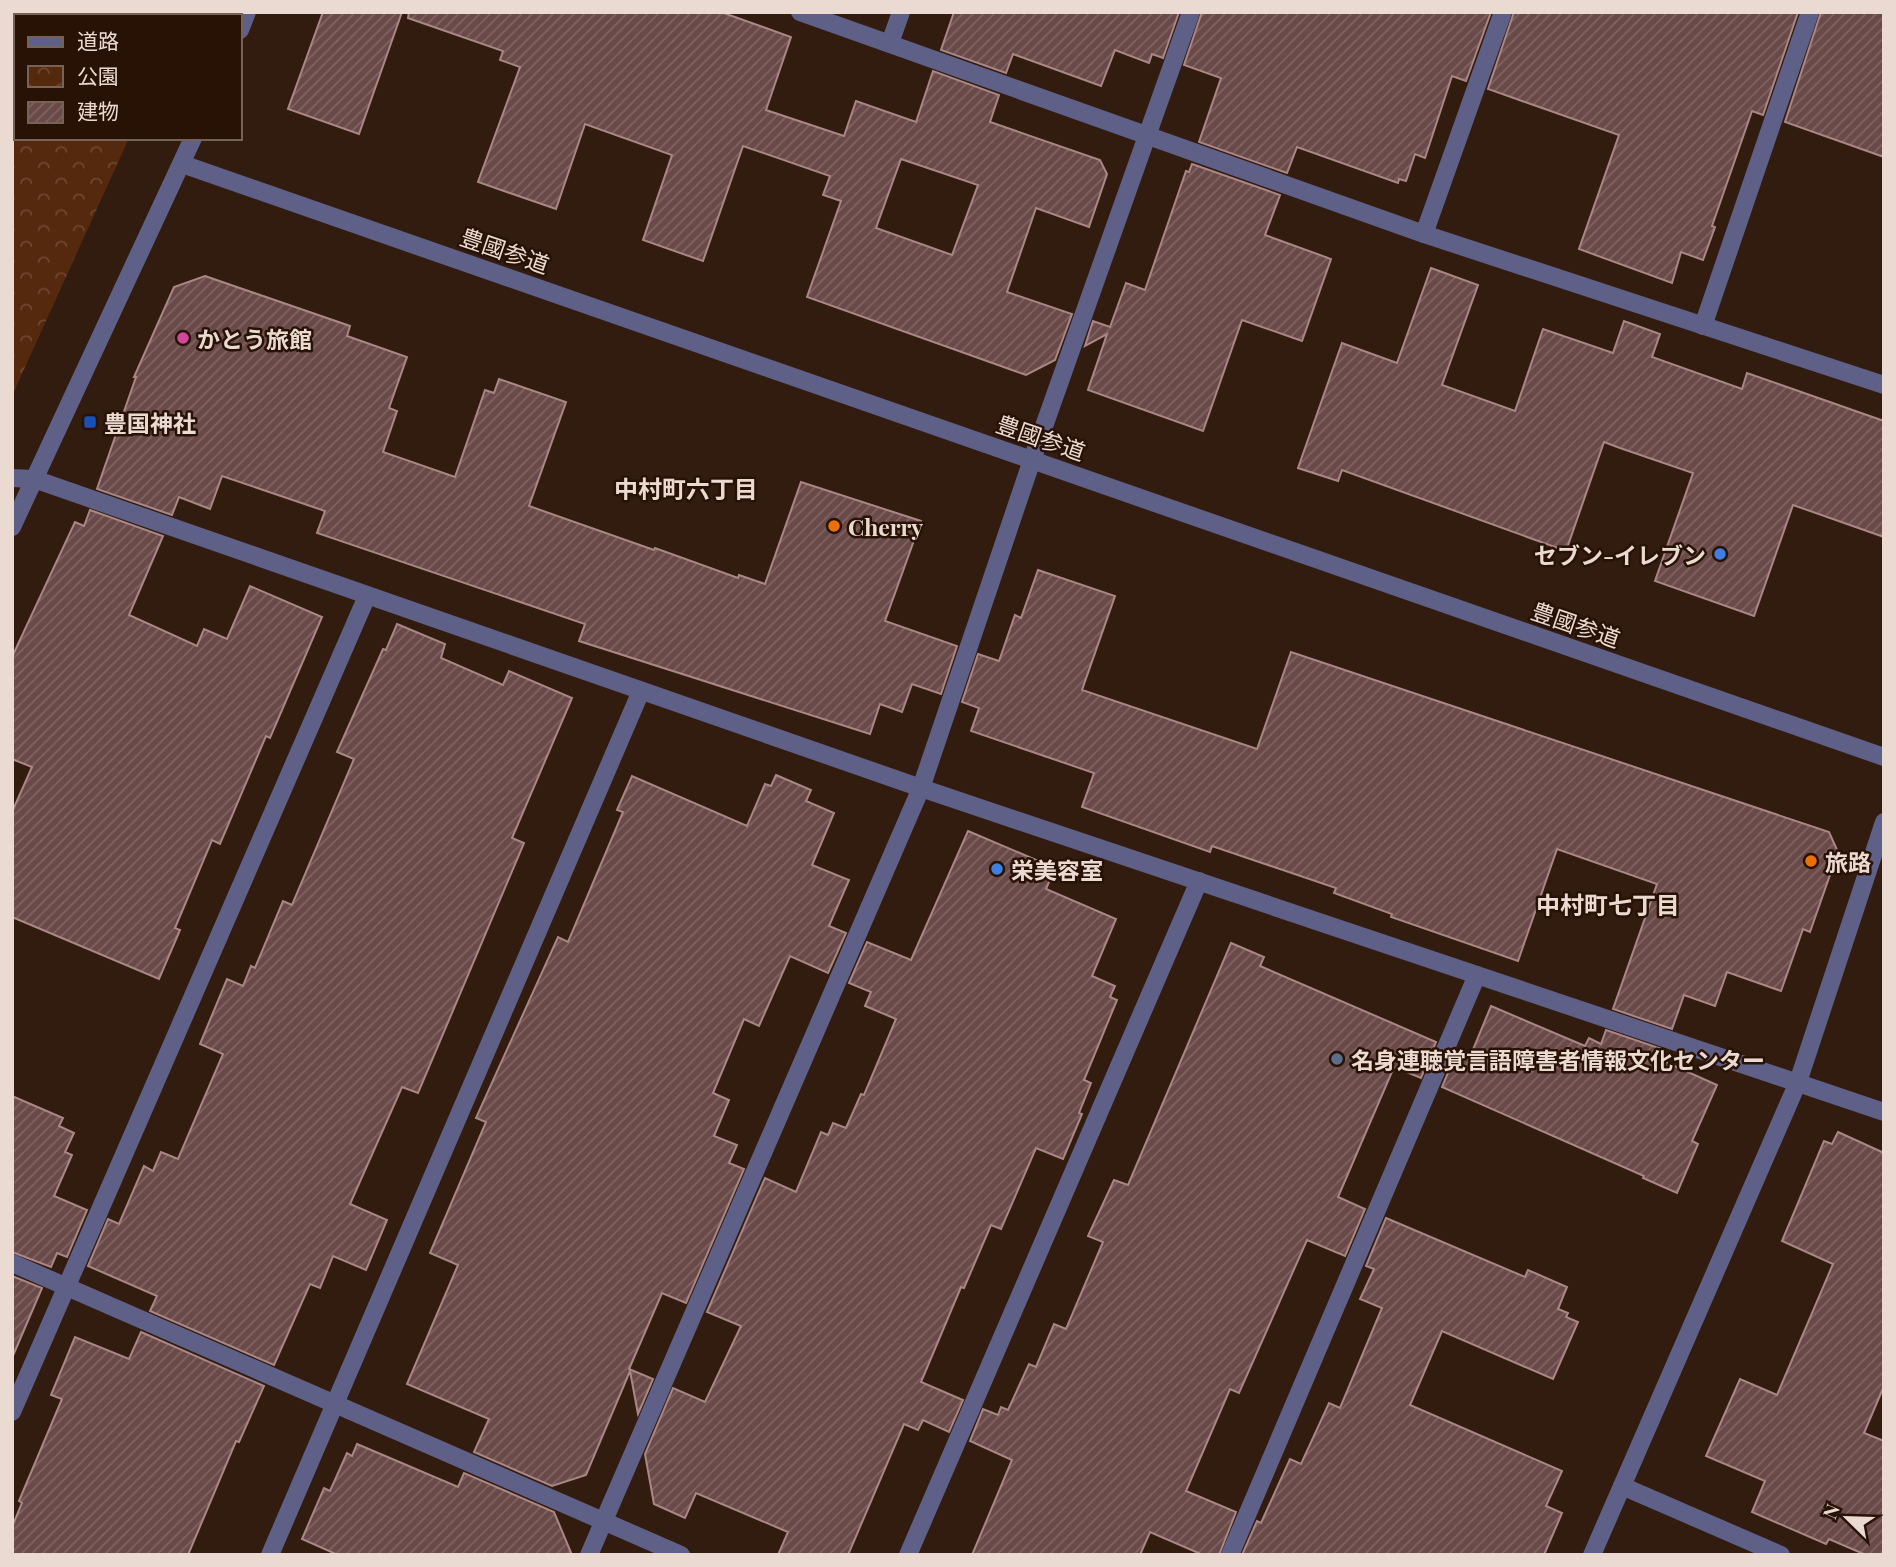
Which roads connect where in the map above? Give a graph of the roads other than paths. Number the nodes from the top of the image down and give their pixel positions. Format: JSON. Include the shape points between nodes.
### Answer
{"nodes":[{"id":1,"x":800,"y":12,"type":"edge"},
{"id":2,"x":901,"y":12,"type":"edge"},
{"id":3,"x":1191,"y":12,"type":"edge"},
{"id":4,"x":1503,"y":12,"type":"edge"},
{"id":5,"x":1810,"y":12,"type":"edge"},
{"id":6,"x":890,"y":43,"type":"junction"},
{"id":7,"x":1147,"y":136,"type":"junction"},
{"id":8,"x":192,"y":140,"type":"edge"},
{"id":9,"x":182,"y":164,"type":"junction"},
{"id":10,"x":1424,"y":234,"type":"junction"},
{"id":11,"x":1703,"y":326,"type":"junction"},
{"id":12,"x":1884,"y":385,"type":"edge"},
{"id":13,"x":1032,"y":460,"type":"junction"},
{"id":14,"x":12,"y":478,"type":"edge"},
{"id":15,"x":34,"y":479,"type":"junction"},
{"id":16,"x":12,"y":527,"type":"edge"},
{"id":17,"x":368,"y":596,"type":"junction"},
{"id":18,"x":641,"y":691,"type":"junction"},
{"id":19,"x":1884,"y":757,"type":"edge"},
{"id":20,"x":921,"y":788,"type":"junction"},
{"id":21,"x":1884,"y":822,"type":"edge"},
{"id":22,"x":1199,"y":881,"type":"junction"},
{"id":23,"x":1477,"y":975,"type":"junction"},
{"id":24,"x":1798,"y":1082,"type":"junction"},
{"id":25,"x":1884,"y":1112,"type":"edge"},
{"id":26,"x":12,"y":1263,"type":"edge"},
{"id":27,"x":65,"y":1288,"type":"junction"},
{"id":28,"x":335,"y":1405,"type":"junction"},
{"id":29,"x":12,"y":1412,"type":"edge"},
{"id":30,"x":1622,"y":1486,"type":"junction"},
{"id":31,"x":604,"y":1521,"type":"junction"},
{"id":32,"x":270,"y":1555,"type":"edge"},
{"id":33,"x":589,"y":1555,"type":"edge"},
{"id":34,"x":681,"y":1555,"type":"edge"},
{"id":35,"x":908,"y":1555,"type":"edge"},
{"id":36,"x":1230,"y":1555,"type":"edge"},
{"id":37,"x":1592,"y":1555,"type":"edge"},
{"id":38,"x":1781,"y":1555,"type":"edge"}],
"edges":[{"from":1,"to":6,"type":"street"},
{"from":2,"to":6,"type":"street"},
{"from":3,"to":7,"type":"street"},
{"from":4,"to":10,"type":"street"},
{"from":5,"to":11,"type":"street"},
{"from":6,"to":7,"type":"street"},
{"from":7,"to":10,"type":"street"},
{"from":7,"to":13,"type":"street"},
{"from":8,"to":9,"type":"street"},
{"from":9,"to":13,"type":"street","name":"豊國参道"},
{"from":9,"to":15,"type":"street"},
{"from":10,"to":11,"type":"street"},
{"from":11,"to":12,"type":"street"},
{"from":13,"to":19,"type":"street","name":"豊國参道"},
{"from":13,"to":20,"type":"street"},
{"from":14,"to":15,"type":"street"},
{"from":15,"to":16,"type":"street"},
{"from":15,"to":17,"type":"street"},
{"from":17,"to":18,"type":"street"},
{"from":17,"to":27,"type":"street"},
{"from":18,"to":20,"type":"street"},
{"from":18,"to":28,"type":"street"},
{"from":20,"to":22,"type":"street"},
{"from":20,"to":31,"type":"street"},
{"from":21,"to":24,"type":"street"},
{"from":22,"to":23,"type":"street"},
{"from":22,"to":35,"type":"street"},
{"from":23,"to":24,"type":"street"},
{"from":23,"to":36,"type":"street"},
{"from":24,"to":25,"type":"street"},
{"from":24,"to":30,"type":"street"},
{"from":26,"to":27,"type":"street"},
{"from":27,"to":28,"type":"street"},
{"from":27,"to":29,"type":"street"},
{"from":28,"to":31,"type":"street"},
{"from":28,"to":32,"type":"street"},
{"from":30,"to":37,"type":"street"},
{"from":30,"to":38,"type":"street"},
{"from":31,"to":33,"type":"street"},
{"from":31,"to":34,"type":"street"}]}
